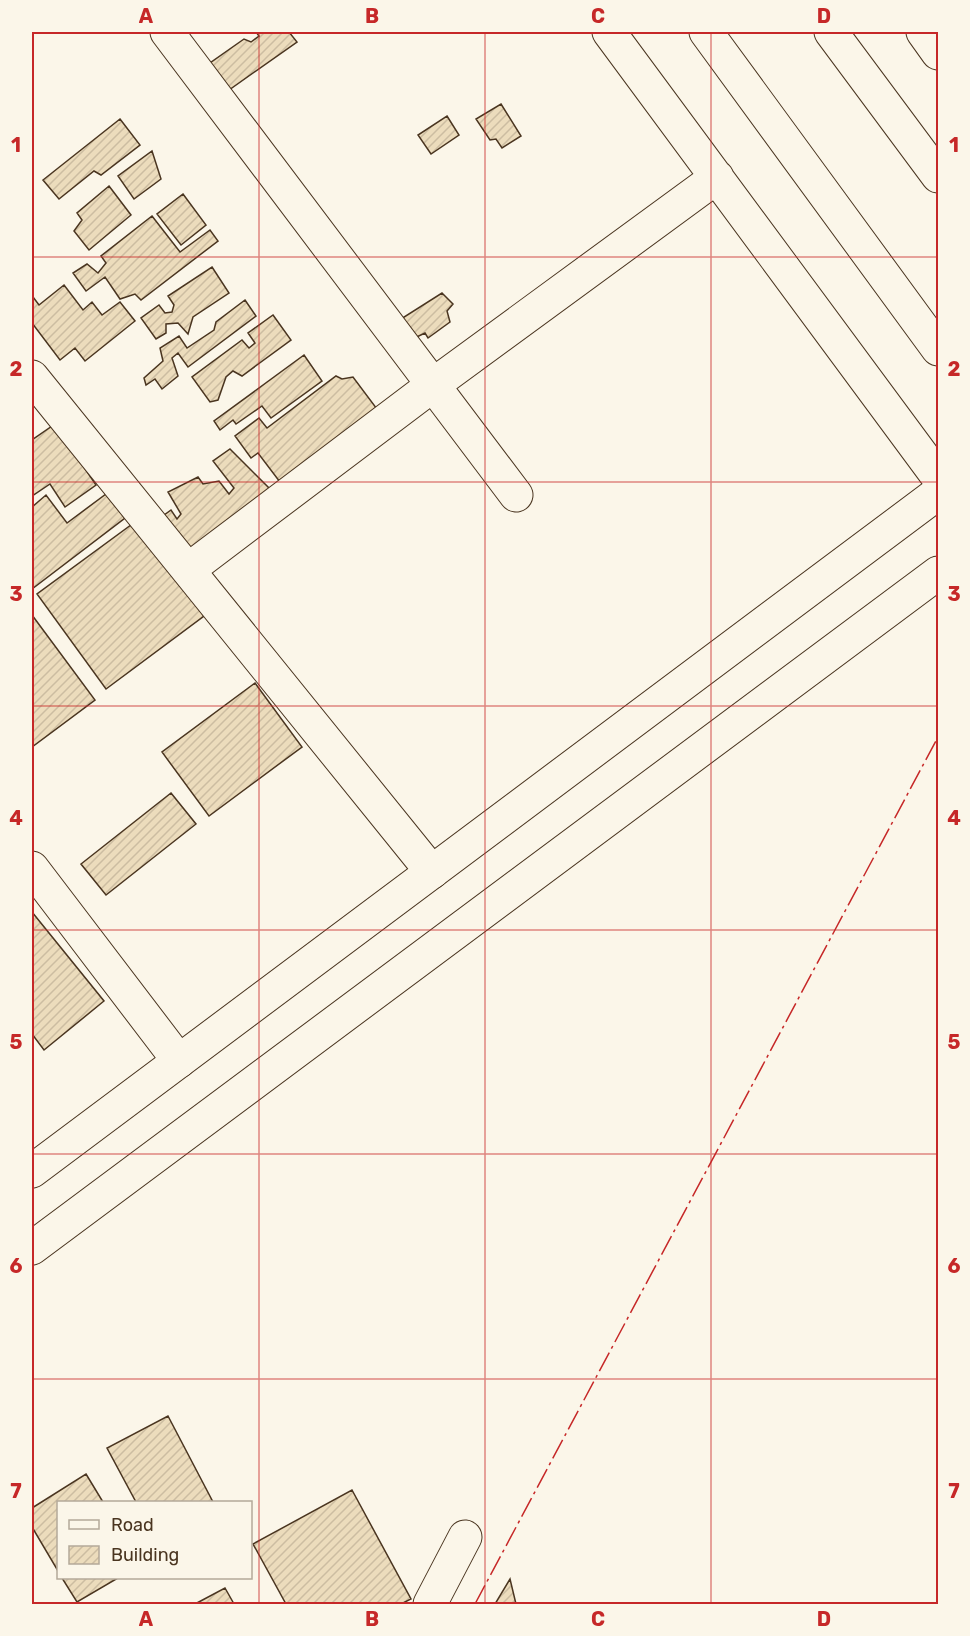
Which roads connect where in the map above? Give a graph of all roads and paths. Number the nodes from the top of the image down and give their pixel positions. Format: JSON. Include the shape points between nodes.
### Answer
{"nodes":[{"id":1,"x":167,"y":32,"type":"edge"},
{"id":2,"x":609,"y":32,"type":"edge"},
{"id":3,"x":706,"y":32,"type":"edge"},
{"id":4,"x":831,"y":32,"type":"edge"},
{"id":5,"x":922,"y":32,"type":"edge"},
{"id":6,"x":939,"y":53,"type":"edge"},
{"id":7,"x":939,"y":176,"type":"edge"},
{"id":8,"x":717,"y":177,"type":"junction"},
{"id":9,"x":939,"y":349,"type":"edge"},
{"id":10,"x":32,"y":377,"type":"edge"},
{"id":11,"x":433,"y":385,"type":"junction"},
{"id":12,"x":939,"y":477,"type":"edge"},
{"id":13,"x":939,"y":493,"type":"edge"},
{"id":14,"x":516,"y":495,"type":"dead end"},
{"id":15,"x":188,"y":570,"type":"junction"},
{"id":16,"x":939,"y":573,"type":"edge"},
{"id":17,"x":32,"y":868,"type":"edge"},
{"id":18,"x":432,"y":872,"type":"junction"},
{"id":19,"x":179,"y":1061,"type":"junction"},
{"id":20,"x":32,"y":1171,"type":"edge"},
{"id":21,"x":32,"y":1248,"type":"edge"},
{"id":22,"x":465,"y":1537,"type":"dead end"},
{"id":23,"x":430,"y":1605,"type":"edge"}],
"edges":[{"from":1,"to":11,"type":"street"},
{"from":2,"to":8,"type":"street"},
{"from":3,"to":9,"type":"street"},
{"from":4,"to":7,"type":"street"},
{"from":5,"to":6,"type":"street"},
{"from":8,"to":11,"type":"street"},
{"from":8,"to":12,"type":"street"},
{"from":10,"to":15,"type":"street"},
{"from":11,"to":14,"type":"street"},
{"from":11,"to":15,"type":"street"},
{"from":13,"to":18,"type":"street"},
{"from":15,"to":18,"type":"street"},
{"from":16,"to":21,"type":"street"},
{"from":17,"to":19,"type":"street"},
{"from":18,"to":19,"type":"street"},
{"from":19,"to":20,"type":"street"},
{"from":22,"to":23,"type":"street"}]}
